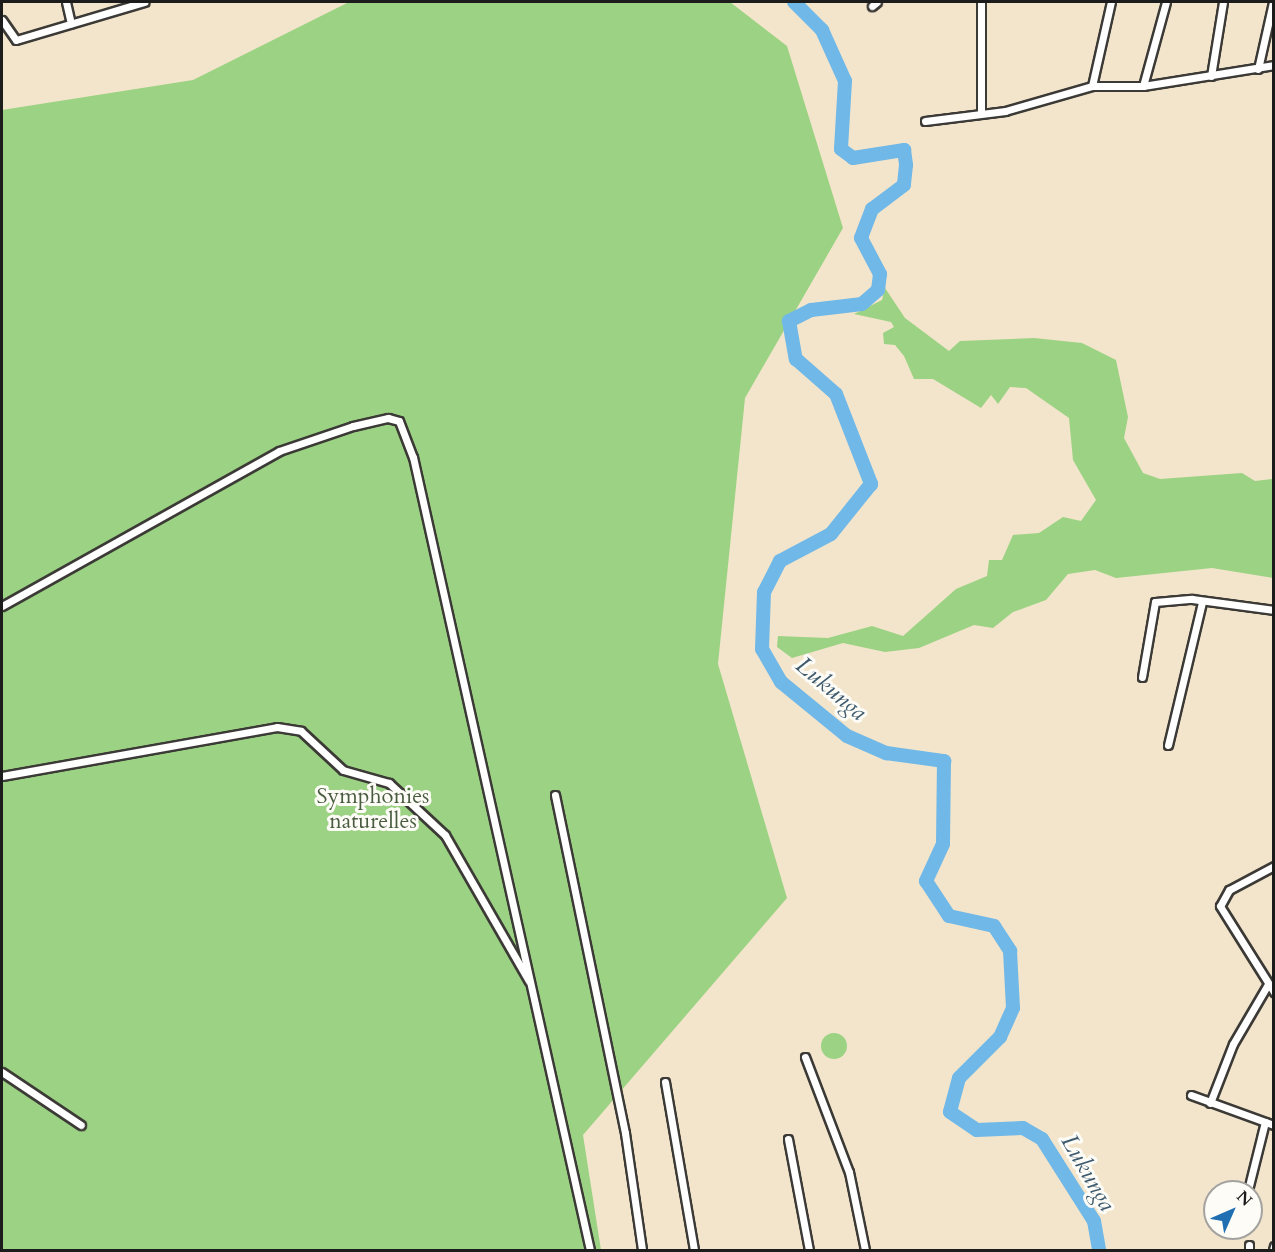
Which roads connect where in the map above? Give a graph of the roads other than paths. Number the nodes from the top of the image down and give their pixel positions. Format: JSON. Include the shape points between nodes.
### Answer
{"nodes":[{"id":1,"x":66,"y":2,"type":"edge"},
{"id":2,"x":144,"y":2,"type":"edge"},
{"id":3,"x":981,"y":2,"type":"edge"},
{"id":4,"x":1111,"y":2,"type":"edge"},
{"id":5,"x":1166,"y":2,"type":"edge"},
{"id":6,"x":1223,"y":2,"type":"edge"},
{"id":7,"x":1273,"y":2,"type":"edge"},
{"id":8,"x":2,"y":20,"type":"edge"},
{"id":9,"x":71,"y":23,"type":"junction"},
{"id":10,"x":1274,"y":65,"type":"edge"},
{"id":11,"x":1258,"y":69,"type":"junction"},
{"id":12,"x":1211,"y":76,"type":"junction"},
{"id":13,"x":1092,"y":86,"type":"junction"},
{"id":14,"x":1143,"y":86,"type":"junction"},
{"id":15,"x":981,"y":113,"type":"junction"},
{"id":16,"x":925,"y":121,"type":"dead end"},
{"id":17,"x":1202,"y":602,"type":"junction"},
{"id":18,"x":2,"y":606,"type":"edge"},
{"id":19,"x":1274,"y":610,"type":"edge"},
{"id":20,"x":1142,"y":677,"type":"dead end"},
{"id":21,"x":1168,"y":745,"type":"dead end"},
{"id":22,"x":2,"y":777,"type":"edge"},
{"id":23,"x":555,"y":795,"type":"dead end"},
{"id":24,"x":1274,"y":866,"type":"edge"},
{"id":25,"x":1268,"y":984,"type":"junction"},
{"id":26,"x":533,"y":987,"type":"junction"},
{"id":27,"x":1274,"y":992,"type":"edge"},
{"id":28,"x":805,"y":1057,"type":"dead end"},
{"id":29,"x":2,"y":1072,"type":"edge"},
{"id":30,"x":665,"y":1082,"type":"dead end"},
{"id":31,"x":1191,"y":1095,"type":"dead end"},
{"id":32,"x":1210,"y":1103,"type":"junction"},
{"id":33,"x":1265,"y":1122,"type":"junction"},
{"id":34,"x":81,"y":1125,"type":"dead end"},
{"id":35,"x":1274,"y":1125,"type":"edge"},
{"id":36,"x":788,"y":1139,"type":"dead end"},
{"id":37,"x":1250,"y":1180,"type":"edge"},
{"id":38,"x":1274,"y":1246,"type":"edge"},
{"id":39,"x":590,"y":1251,"type":"edge"},
{"id":40,"x":642,"y":1251,"type":"edge"},
{"id":41,"x":694,"y":1251,"type":"edge"},
{"id":42,"x":809,"y":1251,"type":"edge"},
{"id":43,"x":865,"y":1251,"type":"edge"},
{"id":44,"x":1272,"y":1251,"type":"edge"}],
"edges":[{"from":1,"to":9,"type":"street"},
{"from":2,"to":9,"type":"street"},
{"from":3,"to":15,"type":"street"},
{"from":4,"to":13,"type":"street"},
{"from":5,"to":14,"type":"street"},
{"from":6,"to":12,"type":"street"},
{"from":7,"to":11,"type":"street"},
{"from":8,"to":9,"type":"street","via":[[16,39]]},
{"from":10,"to":11,"type":"street"},
{"from":11,"to":12,"type":"street"},
{"from":12,"to":14,"type":"street"},
{"from":13,"to":14,"type":"street"},
{"from":13,"to":15,"type":"street"},
{"from":15,"to":16,"type":"street"},
{"from":17,"to":19,"type":"street"},
{"from":17,"to":20,"type":"street","via":[[1152,604]]},
{"from":17,"to":21,"type":"street"},
{"from":18,"to":26,"type":"street","via":[[279,451],[315,436],[394,418],[412,457]]},
{"from":22,"to":26,"type":"street","via":[[277,727],[301,730],[343,770],[390,783],[445,836]]},
{"from":23,"to":40,"type":"street","via":[[620,1111]]},
{"from":24,"to":25,"type":"street","via":[[1229,890],[1220,906]]},
{"from":25,"to":27,"type":"street"},
{"from":25,"to":32,"type":"street"},
{"from":26,"to":39,"type":"street"},
{"from":28,"to":43,"type":"street","via":[[849,1172]]},
{"from":29,"to":34,"type":"street"},
{"from":30,"to":41,"type":"street"},
{"from":31,"to":32,"type":"street"},
{"from":32,"to":33,"type":"street"},
{"from":33,"to":35,"type":"street"},
{"from":33,"to":37,"type":"street"},
{"from":36,"to":42,"type":"street"},
{"from":38,"to":44,"type":"street"}]}
